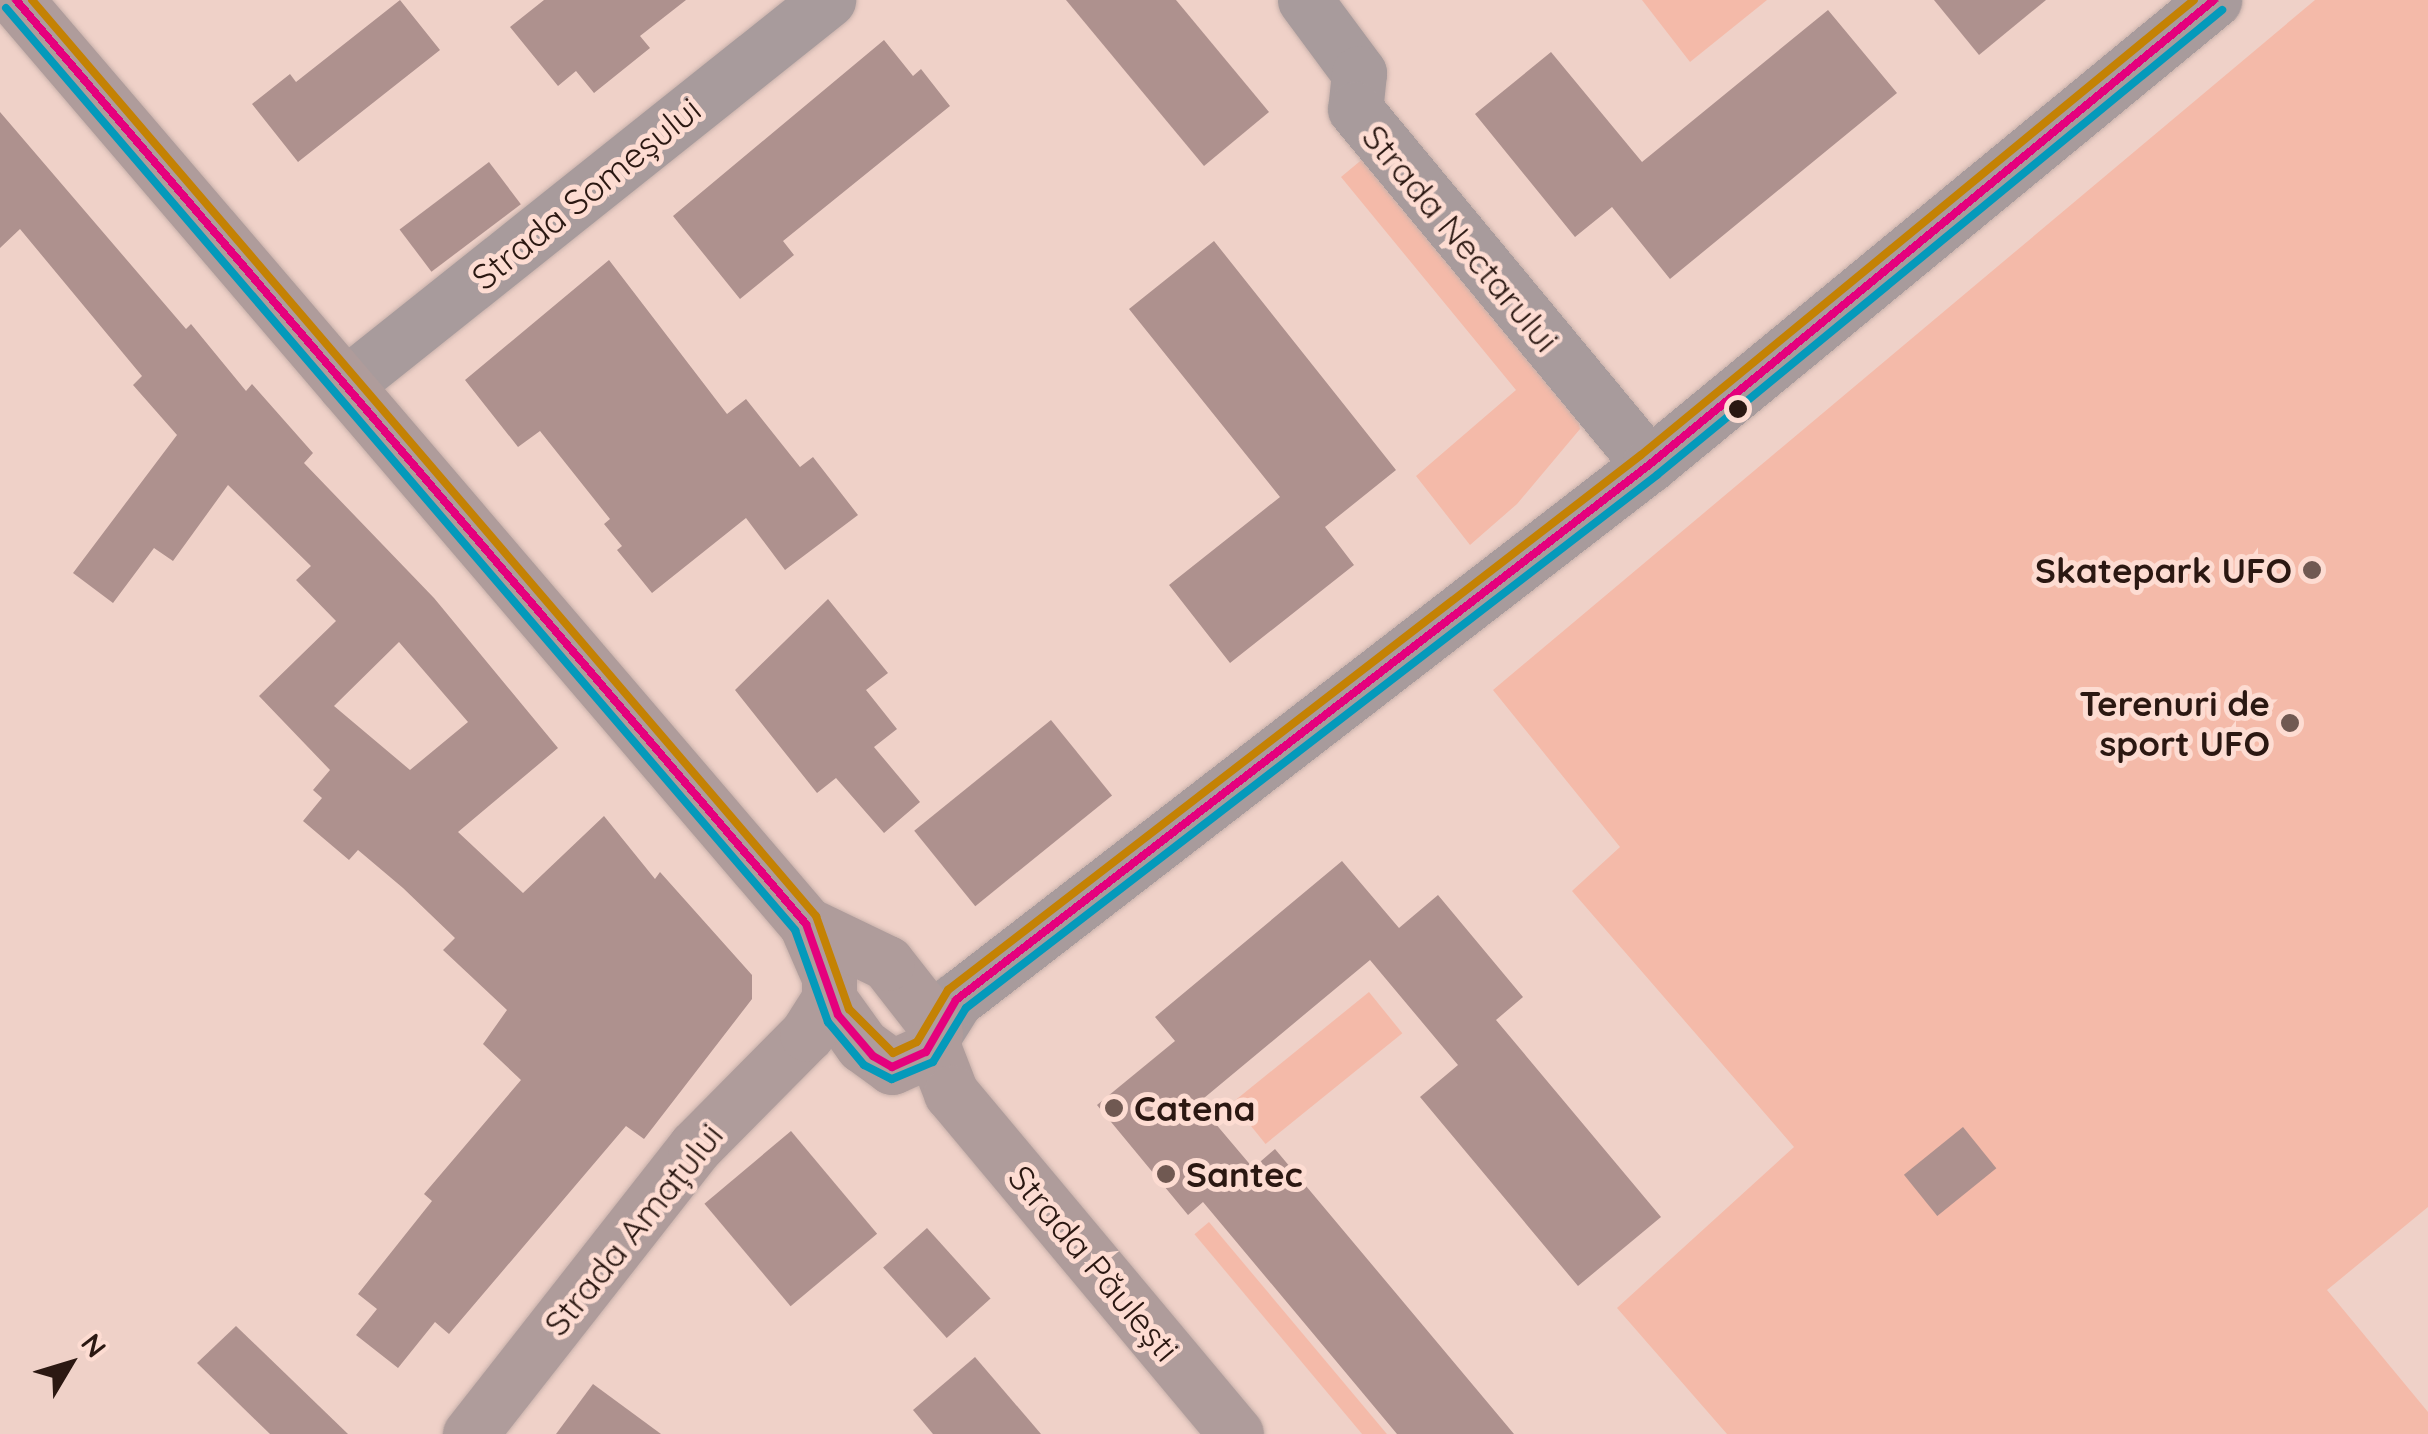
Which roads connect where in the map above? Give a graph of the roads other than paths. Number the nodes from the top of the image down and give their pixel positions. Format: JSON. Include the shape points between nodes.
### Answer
{"nodes":[{"id":1,"x":16,"y":0,"type":"edge"},
{"id":2,"x":828,"y":0,"type":"edge"},
{"id":3,"x":1305,"y":0,"type":"edge"},
{"id":4,"x":2214,"y":0,"type":"edge"},
{"id":5,"x":345,"y":385,"type":"junction"},
{"id":6,"x":1650,"y":465,"type":"junction"},
{"id":7,"x":834,"y":998,"type":"junction"},
{"id":8,"x":933,"y":1040,"type":"junction"},
{"id":9,"x":470,"y":1434,"type":"edge"},
{"id":10,"x":1236,"y":1434,"type":"edge"}],
"edges":[{"from":1,"to":5,"type":"main road","name":"Strada Păulești"},
{"from":2,"to":5,"type":"street","name":"Strada Someșului"},
{"from":3,"to":6,"type":"street","name":"Strada Nectarului","via":[[1359,73],[1354,109]]},
{"from":4,"to":6,"type":"street"},
{"from":5,"to":7,"type":"main road","name":"Strada Păulești","via":[[806,924]]},
{"from":6,"to":8,"type":"street"},
{"from":7,"to":8,"type":"main road","name":"Strada Păulești","via":[[884,1064]]},
{"from":7,"to":8,"type":"main road","name":"Strada Păulești","via":[[888,963]]},
{"from":7,"to":9,"type":"main road","name":"Strada Amațului","via":[[695,1147]]},
{"from":8,"to":10,"type":"main road","name":"Strada Păulești"}]}
